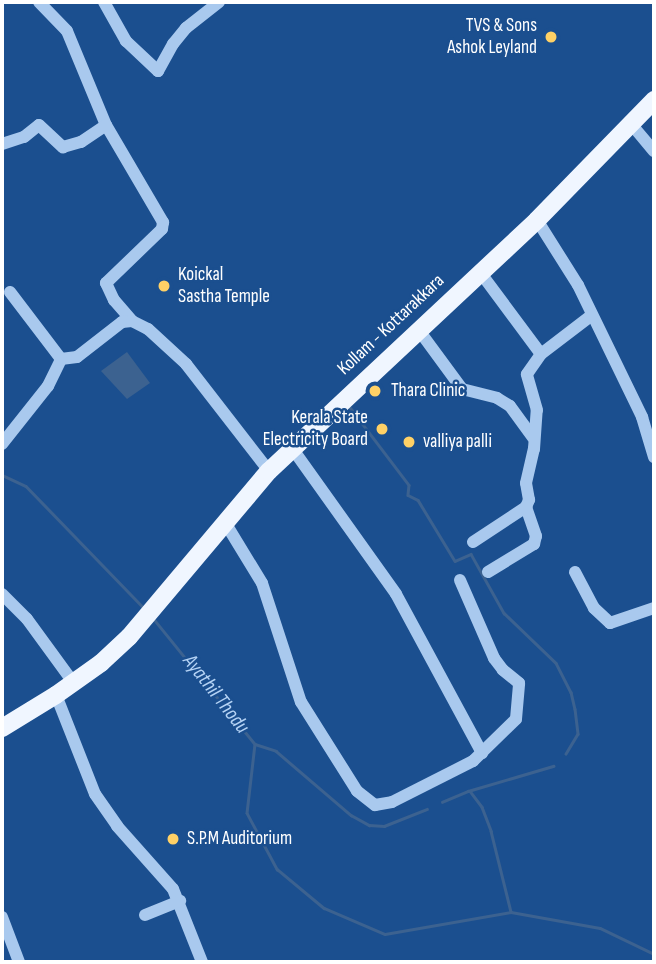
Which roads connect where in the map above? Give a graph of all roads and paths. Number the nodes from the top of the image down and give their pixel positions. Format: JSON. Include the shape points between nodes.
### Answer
{"nodes":[{"id":1,"x":39,"y":2,"type":"edge"},
{"id":2,"x":104,"y":2,"type":"edge"},
{"id":3,"x":219,"y":2,"type":"edge"},
{"id":4,"x":654,"y":100,"type":"edge"},
{"id":5,"x":106,"y":125,"type":"junction"},
{"id":6,"x":632,"y":125,"type":"junction"},
{"id":7,"x":2,"y":144,"type":"edge"},
{"id":8,"x":654,"y":151,"type":"edge"},
{"id":9,"x":537,"y":220,"type":"junction"},
{"id":10,"x":480,"y":272,"type":"junction"},
{"id":11,"x":10,"y":292,"type":"dead end"},
{"id":12,"x":592,"y":315,"type":"junction"},
{"id":13,"x":132,"y":321,"type":"junction"},
{"id":14,"x":418,"y":329,"type":"junction"},
{"id":15,"x":541,"y":354,"type":"junction"},
{"id":16,"x":61,"y":359,"type":"junction"},
{"id":17,"x":533,"y":438,"type":"junction"},
{"id":18,"x":2,"y":444,"type":"edge"},
{"id":19,"x":292,"y":448,"type":"junction"},
{"id":20,"x":654,"y":457,"type":"edge"},
{"id":21,"x":269,"y":471,"type":"junction"},
{"id":22,"x":526,"y":507,"type":"junction"},
{"id":23,"x":226,"y":524,"type":"junction"},
{"id":24,"x":473,"y":542,"type":"dead end"},
{"id":25,"x":488,"y":572,"type":"dead end"},
{"id":26,"x":575,"y":572,"type":"dead end"},
{"id":27,"x":460,"y":580,"type":"dead end"},
{"id":28,"x":2,"y":594,"type":"edge"},
{"id":29,"x":654,"y":608,"type":"edge"},
{"id":30,"x":73,"y":682,"type":"junction"},
{"id":31,"x":56,"y":695,"type":"junction"},
{"id":32,"x":3,"y":726,"type":"edge"},
{"id":33,"x":482,"y":753,"type":"junction"},
{"id":34,"x":180,"y":901,"type":"junction"},
{"id":35,"x":145,"y":915,"type":"dead end"},
{"id":36,"x":2,"y":917,"type":"edge"},
{"id":37,"x":19,"y":962,"type":"edge"},
{"id":38,"x":202,"y":962,"type":"edge"}],
"edges":[{"from":1,"to":5,"type":"street","via":[[68,31]]},
{"from":2,"to":3,"type":"street","via":[[126,41],[158,71],[186,28]]},
{"from":4,"to":6,"type":"main road","name":"Kollam - Kottarakkara"},
{"from":5,"to":7,"type":"street","via":[[63,147],[39,125],[24,137]]},
{"from":5,"to":13,"type":"street","via":[[164,226],[106,283]]},
{"from":6,"to":8,"type":"street"},
{"from":6,"to":9,"type":"main road","name":"Kollam - Kottarakkara"},
{"from":9,"to":10,"type":"main road","name":"Kollam - Kottarakkara"},
{"from":9,"to":12,"type":"street"},
{"from":10,"to":14,"type":"main road","name":"Kollam - Kottarakkara"},
{"from":10,"to":15,"type":"street"},
{"from":11,"to":16,"type":"street"},
{"from":12,"to":15,"type":"street"},
{"from":12,"to":20,"type":"street","via":[[642,417]]},
{"from":13,"to":16,"type":"street","via":[[111,329],[77,357]]},
{"from":13,"to":21,"type":"street","via":[[159,338],[186,364]]},
{"from":14,"to":17,"type":"street","via":[[462,389],[510,406]]},
{"from":14,"to":19,"type":"main road","name":"Kollam - Kottarakkara"},
{"from":15,"to":17,"type":"street","via":[[527,373],[537,410]]},
{"from":16,"to":18,"type":"street","via":[[43,393]]},
{"from":17,"to":22,"type":"street"},
{"from":19,"to":21,"type":"main road","name":"Kollam - Kottarakkara"},
{"from":19,"to":33,"type":"street","via":[[396,594]]},
{"from":21,"to":23,"type":"main road","name":"Kollam - Kottarakkara"},
{"from":22,"to":24,"type":"street"},
{"from":22,"to":25,"type":"street","via":[[536,536],[534,544]]},
{"from":23,"to":30,"type":"main road","name":"Kollam - Kottarakkara","via":[[129,638]]},
{"from":23,"to":33,"type":"street","via":[[262,583],[301,702],[364,800],[375,805],[391,802],[447,777]]},
{"from":26,"to":29,"type":"street","via":[[594,608],[610,623]]},
{"from":27,"to":33,"type":"street","via":[[494,658],[521,688],[516,719]]},
{"from":28,"to":30,"type":"street"},
{"from":30,"to":31,"type":"main road"},
{"from":31,"to":32,"type":"main road"},
{"from":31,"to":34,"type":"street","via":[[102,807]]},
{"from":34,"to":35,"type":"street"},
{"from":34,"to":38,"type":"street"},
{"from":36,"to":37,"type":"street"}]}
